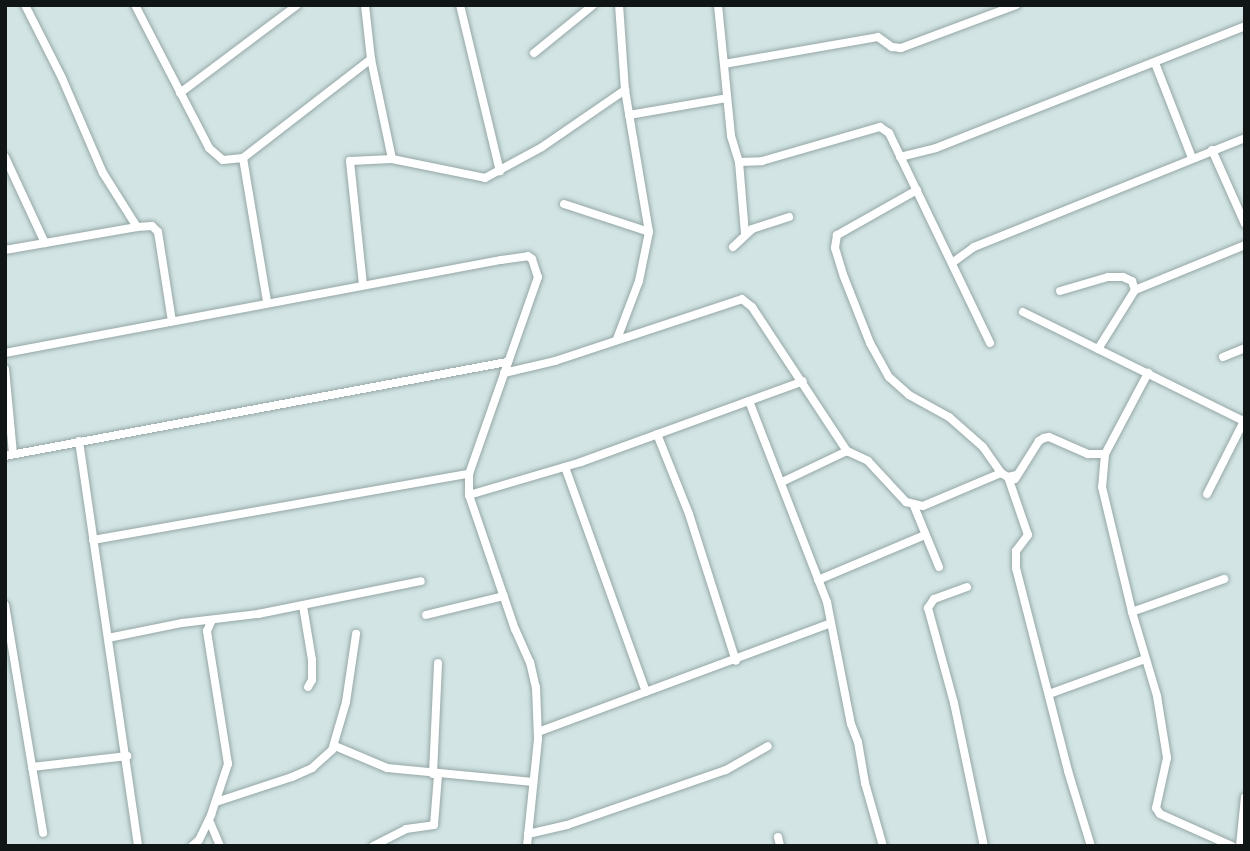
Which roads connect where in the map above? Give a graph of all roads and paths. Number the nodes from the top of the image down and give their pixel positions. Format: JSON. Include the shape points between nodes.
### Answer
{"nodes":[{"id":1,"x":25,"y":5,"type":"edge"},
{"id":2,"x":135,"y":5,"type":"edge"},
{"id":3,"x":365,"y":5,"type":"edge"},
{"id":4,"x":460,"y":5,"type":"edge"},
{"id":5,"x":593,"y":5,"type":"edge"},
{"id":6,"x":619,"y":5,"type":"edge"},
{"id":7,"x":718,"y":5,"type":"edge"},
{"id":8,"x":1014,"y":6,"type":"edge"},
{"id":9,"x":293,"y":7,"type":"edge"},
{"id":10,"x":1245,"y":26,"type":"edge"},
{"id":11,"x":534,"y":54,"type":"dead end"},
{"id":12,"x":371,"y":59,"type":"junction"},
{"id":13,"x":1155,"y":63,"type":"junction"},
{"id":14,"x":724,"y":64,"type":"junction"},
{"id":15,"x":625,"y":90,"type":"junction"},
{"id":16,"x":180,"y":93,"type":"junction"},
{"id":17,"x":727,"y":98,"type":"junction"},
{"id":18,"x":629,"y":115,"type":"junction"},
{"id":19,"x":1245,"y":138,"type":"edge"},
{"id":20,"x":1212,"y":150,"type":"junction"},
{"id":21,"x":5,"y":157,"type":"edge"},
{"id":22,"x":900,"y":157,"type":"junction"},
{"id":23,"x":243,"y":158,"type":"junction"},
{"id":24,"x":1192,"y":158,"type":"junction"},
{"id":25,"x":392,"y":159,"type":"junction"},
{"id":26,"x":739,"y":162,"type":"junction"},
{"id":27,"x":500,"y":171,"type":"junction"},
{"id":28,"x":916,"y":190,"type":"junction"},
{"id":29,"x":565,"y":204,"type":"dead end"},
{"id":30,"x":789,"y":217,"type":"dead end"},
{"id":31,"x":1245,"y":224,"type":"edge"},
{"id":32,"x":136,"y":227,"type":"junction"},
{"id":33,"x":649,"y":232,"type":"junction"},
{"id":34,"x":745,"y":234,"type":"junction"},
{"id":35,"x":46,"y":243,"type":"junction"},
{"id":36,"x":1245,"y":245,"type":"edge"},
{"id":37,"x":733,"y":247,"type":"dead end"},
{"id":38,"x":5,"y":250,"type":"edge"},
{"id":39,"x":952,"y":263,"type":"junction"},
{"id":40,"x":363,"y":285,"type":"junction"},
{"id":41,"x":1135,"y":290,"type":"junction"},
{"id":42,"x":1060,"y":291,"type":"dead end"},
{"id":43,"x":267,"y":302,"type":"junction"},
{"id":44,"x":1023,"y":312,"type":"dead end"},
{"id":45,"x":172,"y":321,"type":"junction"},
{"id":46,"x":617,"y":339,"type":"junction"},
{"id":47,"x":990,"y":344,"type":"dead end"},
{"id":48,"x":1245,"y":348,"type":"edge"},
{"id":49,"x":1098,"y":349,"type":"junction"},
{"id":50,"x":5,"y":353,"type":"edge"},
{"id":51,"x":1223,"y":357,"type":"dead end"},
{"id":52,"x":507,"y":362,"type":"junction"},
{"id":53,"x":5,"y":369,"type":"edge"},
{"id":54,"x":504,"y":373,"type":"junction"},
{"id":55,"x":1148,"y":373,"type":"junction"},
{"id":56,"x":803,"y":381,"type":"junction"},
{"id":57,"x":749,"y":401,"type":"junction"},
{"id":58,"x":1244,"y":420,"type":"edge"},
{"id":59,"x":657,"y":434,"type":"junction"},
{"id":60,"x":79,"y":441,"type":"junction"},
{"id":61,"x":847,"y":451,"type":"junction"},
{"id":62,"x":1105,"y":454,"type":"junction"},
{"id":63,"x":9,"y":455,"type":"edge"},
{"id":64,"x":565,"y":467,"type":"junction"},
{"id":65,"x":469,"y":474,"type":"junction"},
{"id":66,"x":1009,"y":477,"type":"junction"},
{"id":67,"x":782,"y":482,"type":"junction"},
{"id":68,"x":1207,"y":494,"type":"dead end"},
{"id":69,"x":469,"y":495,"type":"junction"},
{"id":70,"x":914,"y":506,"type":"junction"},
{"id":71,"x":925,"y":535,"type":"junction"},
{"id":72,"x":93,"y":540,"type":"junction"},
{"id":73,"x":939,"y":567,"type":"dead end"},
{"id":74,"x":1224,"y":579,"type":"dead end"},
{"id":75,"x":818,"y":580,"type":"junction"},
{"id":76,"x":421,"y":581,"type":"dead end"},
{"id":77,"x":967,"y":587,"type":"dead end"},
{"id":78,"x":504,"y":596,"type":"junction"},
{"id":79,"x":5,"y":605,"type":"edge"},
{"id":80,"x":303,"y":606,"type":"junction"},
{"id":81,"x":1132,"y":612,"type":"junction"},
{"id":82,"x":426,"y":615,"type":"dead end"},
{"id":83,"x":212,"y":620,"type":"junction"},
{"id":84,"x":198,"y":621,"type":"junction"},
{"id":85,"x":829,"y":624,"type":"junction"},
{"id":86,"x":207,"y":631,"type":"junction"},
{"id":87,"x":356,"y":634,"type":"dead end"},
{"id":88,"x":108,"y":638,"type":"junction"},
{"id":89,"x":8,"y":645,"type":"edge"},
{"id":90,"x":1145,"y":659,"type":"junction"},
{"id":91,"x":736,"y":661,"type":"junction"},
{"id":92,"x":438,"y":663,"type":"dead end"},
{"id":93,"x":308,"y":687,"type":"dead end"},
{"id":94,"x":646,"y":692,"type":"junction"},
{"id":95,"x":1049,"y":694,"type":"junction"},
{"id":96,"x":538,"y":732,"type":"junction"},
{"id":97,"x":335,"y":746,"type":"junction"},
{"id":98,"x":768,"y":746,"type":"dead end"},
{"id":99,"x":127,"y":756,"type":"junction"},
{"id":100,"x":32,"y":767,"type":"junction"},
{"id":101,"x":435,"y":774,"type":"junction"},
{"id":102,"x":533,"y":782,"type":"junction"},
{"id":103,"x":1245,"y":797,"type":"edge"},
{"id":104,"x":216,"y":802,"type":"junction"},
{"id":105,"x":209,"y":820,"type":"junction"},
{"id":106,"x":43,"y":833,"type":"dead end"},
{"id":107,"x":528,"y":834,"type":"junction"},
{"id":108,"x":1243,"y":834,"type":"edge"},
{"id":109,"x":138,"y":846,"type":"edge"},
{"id":110,"x":192,"y":846,"type":"edge"},
{"id":111,"x":220,"y":846,"type":"edge"},
{"id":112,"x":373,"y":846,"type":"edge"},
{"id":113,"x":527,"y":846,"type":"edge"},
{"id":114,"x":883,"y":846,"type":"edge"},
{"id":115,"x":984,"y":846,"type":"edge"},
{"id":116,"x":1091,"y":846,"type":"edge"},
{"id":117,"x":1232,"y":846,"type":"edge"},
{"id":118,"x":1240,"y":846,"type":"edge"}],
"edges":[{"from":1,"to":32,"type":"street","via":[[103,173]]},
{"from":2,"to":16,"type":"street"},
{"from":3,"to":12,"type":"street"},
{"from":4,"to":27,"type":"street"},
{"from":5,"to":11,"type":"street"},
{"from":6,"to":15,"type":"street"},
{"from":7,"to":14,"type":"street"},
{"from":8,"to":14,"type":"street","via":[[901,48],[878,37]]},
{"from":9,"to":16,"type":"street"},
{"from":10,"to":13,"type":"street"},
{"from":12,"to":23,"type":"street"},
{"from":12,"to":25,"type":"street"},
{"from":13,"to":22,"type":"street","via":[[936,148]]},
{"from":13,"to":24,"type":"street"},
{"from":14,"to":17,"type":"street"},
{"from":15,"to":18,"type":"street"},
{"from":15,"to":27,"type":"street"},
{"from":16,"to":23,"type":"street","via":[[213,154],[223,160]]},
{"from":17,"to":18,"type":"street"},
{"from":17,"to":26,"type":"street"},
{"from":18,"to":33,"type":"street"},
{"from":19,"to":20,"type":"street"},
{"from":20,"to":24,"type":"street"},
{"from":20,"to":31,"type":"street"},
{"from":21,"to":35,"type":"street"},
{"from":22,"to":26,"type":"street","via":[[889,133],[880,127],[762,161]]},
{"from":22,"to":28,"type":"street"},
{"from":23,"to":43,"type":"street"},
{"from":24,"to":39,"type":"street","via":[[974,247]]},
{"from":25,"to":27,"type":"street","via":[[485,178]]},
{"from":25,"to":40,"type":"street","via":[[356,158],[349,165]]},
{"from":26,"to":34,"type":"street"},
{"from":28,"to":39,"type":"street"},
{"from":28,"to":66,"type":"street","via":[[842,231],[835,248],[870,342],[889,377],[909,395],[949,417]]},
{"from":29,"to":33,"type":"street"},
{"from":30,"to":34,"type":"street"},
{"from":32,"to":35,"type":"street"},
{"from":32,"to":45,"type":"street","via":[[152,226],[158,232]]},
{"from":33,"to":46,"type":"street","via":[[639,281]]},
{"from":34,"to":37,"type":"street"},
{"from":35,"to":38,"type":"street"},
{"from":36,"to":41,"type":"street"},
{"from":39,"to":47,"type":"street"},
{"from":40,"to":43,"type":"street"},
{"from":40,"to":52,"type":"street","via":[[528,256],[538,277]]},
{"from":41,"to":42,"type":"street","via":[[1132,281],[1123,277]]},
{"from":41,"to":49,"type":"street"},
{"from":43,"to":45,"type":"street"},
{"from":44,"to":49,"type":"street"},
{"from":45,"to":50,"type":"street"},
{"from":46,"to":54,"type":"street"},
{"from":46,"to":56,"type":"street","via":[[742,299]]},
{"from":48,"to":51,"type":"street"},
{"from":49,"to":55,"type":"street"},
{"from":52,"to":54,"type":"street"},
{"from":52,"to":60,"type":"street"},
{"from":53,"to":63,"type":"street"},
{"from":54,"to":65,"type":"street"},
{"from":55,"to":58,"type":"street"},
{"from":55,"to":62,"type":"street"},
{"from":56,"to":57,"type":"street"},
{"from":56,"to":61,"type":"street"},
{"from":57,"to":59,"type":"street"},
{"from":57,"to":67,"type":"street"},
{"from":58,"to":68,"type":"street"},
{"from":59,"to":64,"type":"street"},
{"from":59,"to":91,"type":"street","via":[[689,514]]},
{"from":60,"to":63,"type":"street"},
{"from":60,"to":72,"type":"street"},
{"from":61,"to":67,"type":"street"},
{"from":61,"to":70,"type":"street","via":[[868,461]]},
{"from":62,"to":66,"type":"street","via":[[1088,454],[1044,438]]},
{"from":62,"to":81,"type":"street","via":[[1102,487]]},
{"from":64,"to":69,"type":"street"},
{"from":64,"to":94,"type":"street"},
{"from":65,"to":69,"type":"street"},
{"from":65,"to":72,"type":"street"},
{"from":66,"to":70,"type":"street"},
{"from":66,"to":95,"type":"street","via":[[1028,536],[1016,551],[1016,568]]},
{"from":67,"to":75,"type":"street"},
{"from":69,"to":78,"type":"street"},
{"from":70,"to":71,"type":"street"},
{"from":71,"to":73,"type":"street"},
{"from":71,"to":75,"type":"street"},
{"from":72,"to":88,"type":"street"},
{"from":74,"to":81,"type":"street"},
{"from":75,"to":85,"type":"street"},
{"from":76,"to":80,"type":"street"},
{"from":77,"to":115,"type":"street","via":[[934,599],[928,608],[954,703]]},
{"from":78,"to":82,"type":"street"},
{"from":78,"to":96,"type":"street","via":[[530,662]]},
{"from":79,"to":89,"type":"street"},
{"from":80,"to":83,"type":"street"},
{"from":80,"to":93,"type":"street","via":[[312,660]]},
{"from":81,"to":90,"type":"street"},
{"from":83,"to":84,"type":"street"},
{"from":83,"to":86,"type":"street"},
{"from":84,"to":86,"type":"street"},
{"from":84,"to":88,"type":"street"},
{"from":85,"to":91,"type":"street"},
{"from":85,"to":114,"type":"street"},
{"from":86,"to":104,"type":"street","via":[[228,749],[228,765]]},
{"from":87,"to":97,"type":"street"},
{"from":88,"to":99,"type":"street"},
{"from":89,"to":100,"type":"street"},
{"from":90,"to":95,"type":"street"},
{"from":90,"to":117,"type":"street","via":[[1157,696],[1167,758],[1157,812]]},
{"from":91,"to":94,"type":"street"},
{"from":92,"to":101,"type":"street"},
{"from":94,"to":96,"type":"street"},
{"from":95,"to":116,"type":"street"},
{"from":96,"to":102,"type":"street"},
{"from":97,"to":101,"type":"street","via":[[387,768]]},
{"from":97,"to":104,"type":"street","via":[[312,768]]},
{"from":98,"to":107,"type":"street","via":[[726,771]]},
{"from":99,"to":100,"type":"street"},
{"from":99,"to":109,"type":"street"},
{"from":100,"to":106,"type":"street"},
{"from":101,"to":102,"type":"street"},
{"from":101,"to":112,"type":"street","via":[[434,825],[406,829]]},
{"from":102,"to":107,"type":"street"},
{"from":103,"to":108,"type":"street"},
{"from":104,"to":105,"type":"street"},
{"from":105,"to":110,"type":"street"},
{"from":105,"to":111,"type":"street"},
{"from":107,"to":113,"type":"street"},
{"from":108,"to":118,"type":"street"}]}
